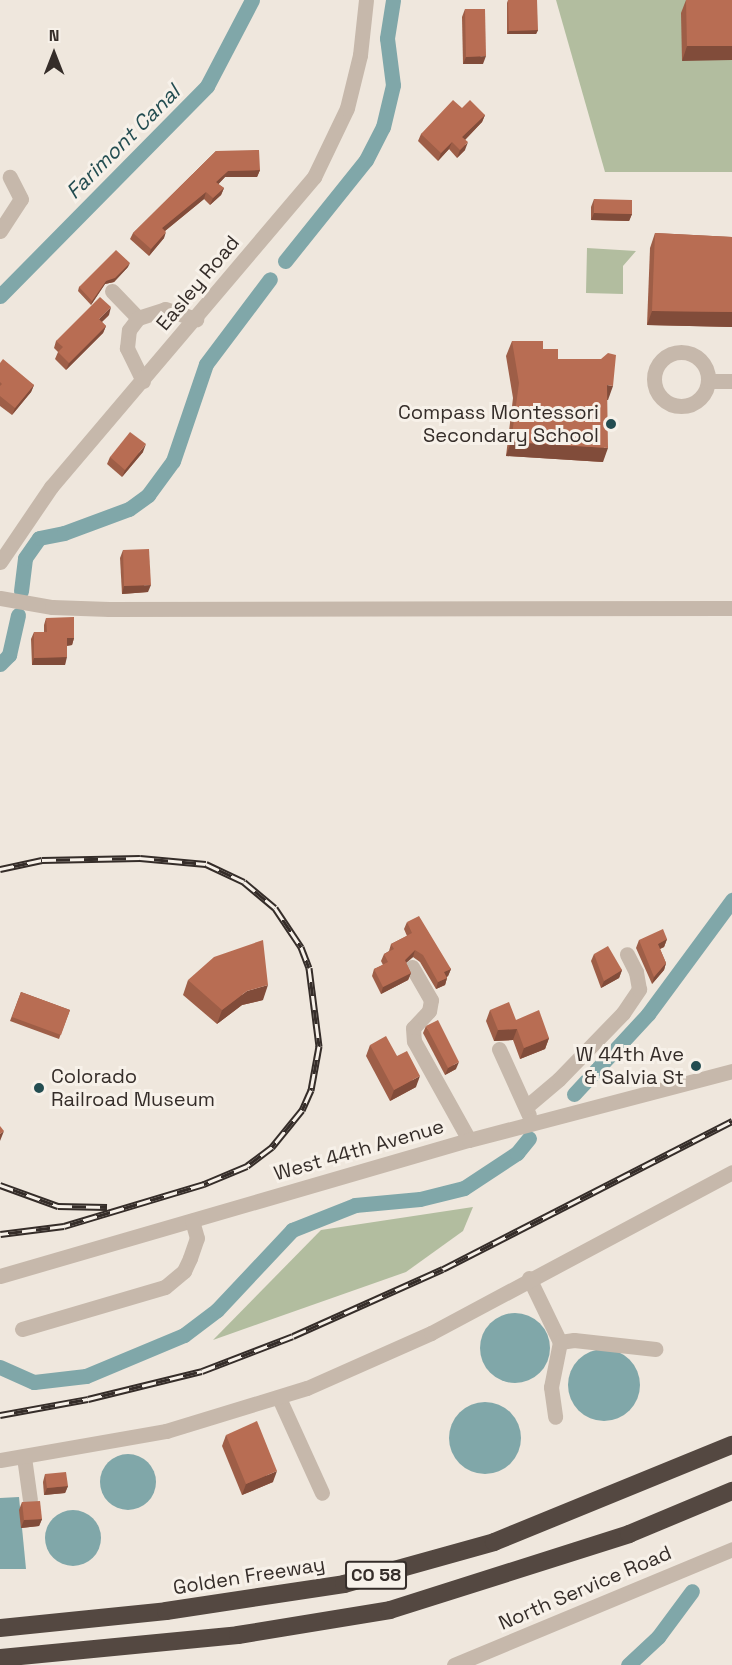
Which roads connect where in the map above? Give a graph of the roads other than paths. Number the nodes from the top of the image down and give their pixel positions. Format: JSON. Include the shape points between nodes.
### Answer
{"nodes":[{"id":1,"x":366,"y":0,"type":"edge"},
{"id":2,"x":10,"y":177,"type":"dead end"},
{"id":3,"x":0,"y":231,"type":"edge"},
{"id":4,"x":112,"y":291,"type":"dead end"},
{"id":5,"x":138,"y":318,"type":"junction"},
{"id":6,"x":196,"y":319,"type":"junction"},
{"id":7,"x":143,"y":381,"type":"junction"},
{"id":8,"x":709,"y":381,"type":"dead end"},
{"id":9,"x":732,"y":381,"type":"edge"},
{"id":10,"x":0,"y":562,"type":"edge"},
{"id":11,"x":0,"y":598,"type":"edge"},
{"id":12,"x":732,"y":608,"type":"edge"},
{"id":13,"x":627,"y":954,"type":"dead end"},
{"id":14,"x":412,"y":967,"type":"dead end"},
{"id":15,"x":499,"y":1049,"type":"dead end"},
{"id":16,"x":732,"y":1071,"type":"edge"},
{"id":17,"x":526,"y":1107,"type":"junction"},
{"id":18,"x":534,"y":1123,"type":"junction"},
{"id":19,"x":469,"y":1140,"type":"junction"},
{"id":20,"x":732,"y":1172,"type":"edge"},
{"id":21,"x":192,"y":1221,"type":"junction"},
{"id":22,"x":0,"y":1276,"type":"edge"},
{"id":23,"x":529,"y":1278,"type":"junction"},
{"id":24,"x":22,"y":1329,"type":"dead end"},
{"id":25,"x":560,"y":1342,"type":"junction"},
{"id":26,"x":656,"y":1349,"type":"dead end"},
{"id":27,"x":279,"y":1398,"type":"junction"},
{"id":28,"x":555,"y":1417,"type":"dead end"},
{"id":29,"x":732,"y":1445,"type":"edge"},
{"id":30,"x":24,"y":1457,"type":"junction"},
{"id":31,"x":0,"y":1460,"type":"edge"},
{"id":32,"x":732,"y":1491,"type":"edge"},
{"id":33,"x":322,"y":1494,"type":"dead end"},
{"id":34,"x":30,"y":1500,"type":"edge"},
{"id":35,"x":732,"y":1549,"type":"edge"},
{"id":36,"x":0,"y":1628,"type":"edge"},
{"id":37,"x":0,"y":1658,"type":"edge"},
{"id":38,"x":454,"y":1665,"type":"edge"}],
"edges":[{"from":1,"to":6,"type":"street","name":"Easley Road","via":[[360,55],[347,108],[314,177]]},
{"from":2,"to":3,"type":"street","via":[[21,199]]},
{"from":4,"to":5,"type":"street"},
{"from":5,"to":6,"type":"street","via":[[165,309],[178,310]]},
{"from":5,"to":7,"type":"street","via":[[129,330],[127,348]]},
{"from":6,"to":7,"type":"street","name":"Easley Road"},
{"from":7,"to":10,"type":"street","name":"Easley Road","via":[[51,487]]},
{"from":8,"to":9,"type":"street"},
{"from":11,"to":12,"type":"street","via":[[51,607],[109,609]]},
{"from":13,"to":17,"type":"street","via":[[639,989],[622,1013],[559,1079]]},
{"from":14,"to":19,"type":"street","via":[[431,1000],[429,1011],[413,1028],[414,1041]]},
{"from":15,"to":17,"type":"street"},
{"from":16,"to":18,"type":"street","name":"West 44th Avenue"},
{"from":17,"to":18,"type":"street"},
{"from":18,"to":19,"type":"street","name":"West 44th Avenue"},
{"from":19,"to":21,"type":"street","name":"West 44th Avenue"},
{"from":20,"to":23,"type":"street"},
{"from":21,"to":22,"type":"street","name":"West 44th Avenue"},
{"from":21,"to":24,"type":"street","via":[[197,1238],[190,1258],[184,1271],[165,1287]]},
{"from":23,"to":25,"type":"street"},
{"from":23,"to":27,"type":"street","via":[[384,1355]]},
{"from":25,"to":26,"type":"street","via":[[574,1340]]},
{"from":25,"to":28,"type":"street","via":[[551,1387]]},
{"from":27,"to":30,"type":"street","via":[[166,1431]]},
{"from":27,"to":33,"type":"street"},
{"from":29,"to":36,"type":"highway","name":"Golden Freeway","number":"CO 58","via":[[494,1542],[344,1584],[166,1611]]},
{"from":30,"to":31,"type":"street"},
{"from":30,"to":34,"type":"street"},
{"from":32,"to":37,"type":"highway","number":"CO 58","via":[[629,1534],[390,1610],[238,1635]]},
{"from":35,"to":38,"type":"street","name":"North Service Road"}]}
